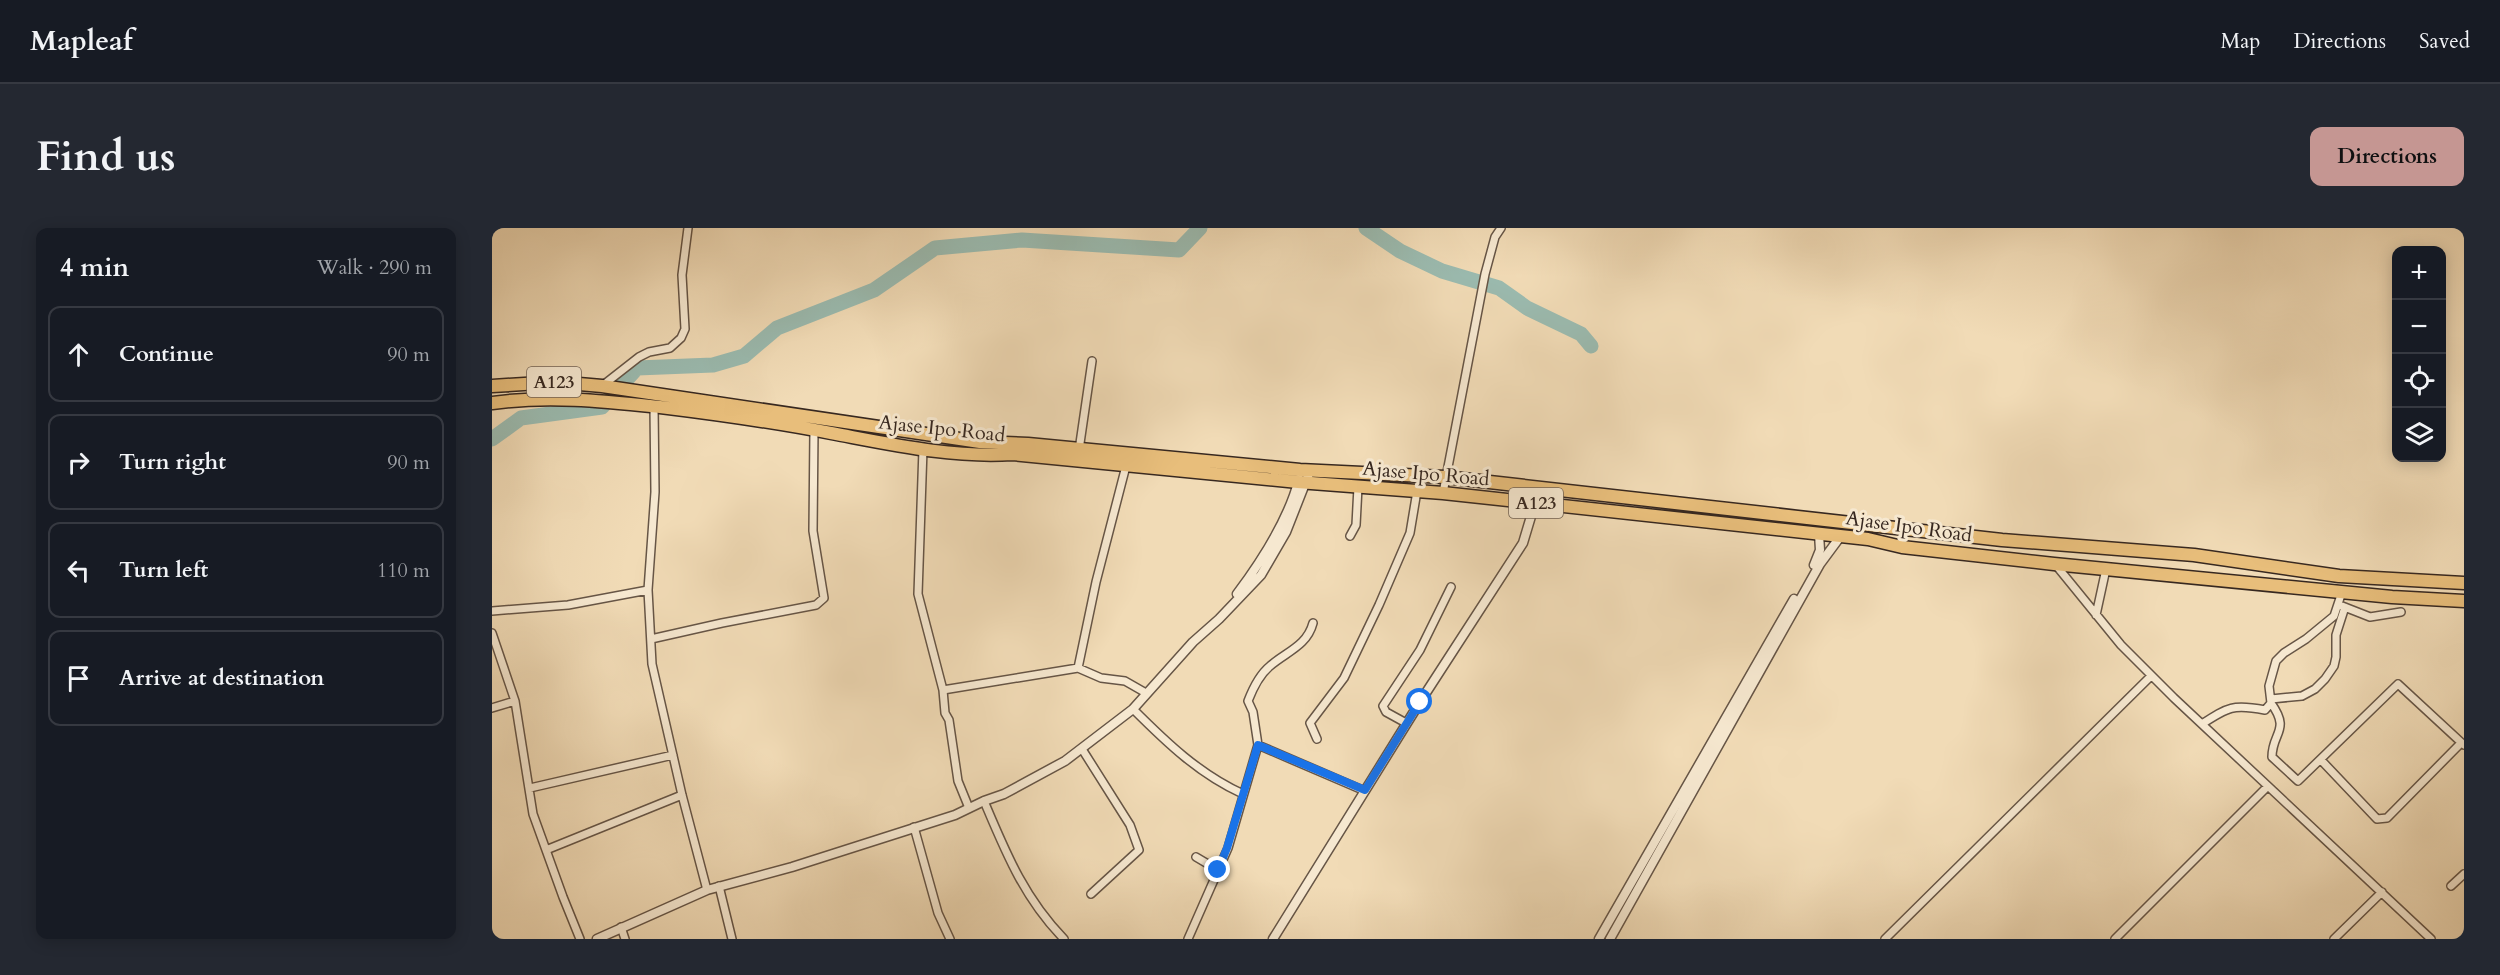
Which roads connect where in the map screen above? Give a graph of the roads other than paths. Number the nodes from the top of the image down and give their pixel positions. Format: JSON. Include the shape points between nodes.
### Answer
{"nodes":[{"id":1,"x":688,"y":228,"type":"edge"},
{"id":2,"x":1501,"y":228,"type":"edge"},
{"id":3,"x":1092,"y":361,"type":"dead end"},
{"id":4,"x":492,"y":386,"type":"edge"},
{"id":5,"x":602,"y":386,"type":"junction"},
{"id":6,"x":492,"y":403,"type":"edge"},
{"id":7,"x":654,"y":407,"type":"junction"},
{"id":8,"x":856,"y":423,"type":"junction"},
{"id":9,"x":814,"y":430,"type":"junction"},
{"id":10,"x":853,"y":437,"type":"junction"},
{"id":11,"x":923,"y":449,"type":"junction"},
{"id":12,"x":1078,"y":450,"type":"junction"},
{"id":13,"x":1126,"y":466,"type":"junction"},
{"id":14,"x":1304,"y":477,"type":"junction"},
{"id":15,"x":1445,"y":477,"type":"junction"},
{"id":16,"x":1358,"y":487,"type":"junction"},
{"id":17,"x":1417,"y":491,"type":"junction"},
{"id":18,"x":1443,"y":493,"type":"junction"},
{"id":19,"x":1535,"y":502,"type":"junction"},
{"id":20,"x":1819,"y":534,"type":"junction"},
{"id":21,"x":1350,"y":536,"type":"dead end"},
{"id":22,"x":1840,"y":537,"type":"junction"},
{"id":23,"x":2054,"y":564,"type":"junction"},
{"id":24,"x":2106,"y":569,"type":"junction"},
{"id":25,"x":2451,"y":583,"type":"junction"},
{"id":26,"x":2464,"y":583,"type":"edge"},
{"id":27,"x":1451,"y":587,"type":"dead end"},
{"id":28,"x":648,"y":590,"type":"junction"},
{"id":29,"x":2342,"y":601,"type":"junction"},
{"id":30,"x":2450,"y":601,"type":"junction"},
{"id":31,"x":2464,"y":601,"type":"edge"},
{"id":32,"x":492,"y":611,"type":"edge"},
{"id":33,"x":2401,"y":612,"type":"dead end"},
{"id":34,"x":2096,"y":615,"type":"junction"},
{"id":35,"x":1312,"y":623,"type":"dead end"},
{"id":36,"x":492,"y":633,"type":"edge"},
{"id":37,"x":651,"y":639,"type":"junction"},
{"id":38,"x":500,"y":653,"type":"junction"},
{"id":39,"x":492,"y":656,"type":"edge"},
{"id":40,"x":1078,"y":668,"type":"junction"},
{"id":41,"x":2151,"y":675,"type":"junction"},
{"id":42,"x":943,"y":690,"type":"junction"},
{"id":43,"x":1146,"y":693,"type":"junction"},
{"id":44,"x":515,"y":701,"type":"junction"},
{"id":45,"x":2271,"y":701,"type":"junction"},
{"id":46,"x":492,"y":708,"type":"edge"},
{"id":47,"x":1132,"y":709,"type":"junction"},
{"id":48,"x":1406,"y":723,"type":"junction"},
{"id":49,"x":2202,"y":724,"type":"junction"},
{"id":50,"x":1317,"y":739,"type":"dead end"},
{"id":51,"x":2463,"y":744,"type":"edge"},
{"id":52,"x":1258,"y":745,"type":"junction"},
{"id":53,"x":1082,"y":749,"type":"junction"},
{"id":54,"x":674,"y":755,"type":"junction"},
{"id":55,"x":2321,"y":760,"type":"junction"},
{"id":56,"x":2267,"y":787,"type":"junction"},
{"id":57,"x":530,"y":788,"type":"junction"},
{"id":58,"x":1365,"y":790,"type":"junction"},
{"id":59,"x":1243,"y":794,"type":"junction"},
{"id":60,"x":682,"y":795,"type":"junction"},
{"id":61,"x":984,"y":801,"type":"junction"},
{"id":62,"x":969,"y":808,"type":"junction"},
{"id":63,"x":914,"y":827,"type":"junction"},
{"id":64,"x":546,"y":850,"type":"junction"},
{"id":65,"x":1196,"y":857,"type":"dead end"},
{"id":66,"x":1218,"y":870,"type":"junction"},
{"id":67,"x":2464,"y":874,"type":"edge"},
{"id":68,"x":719,"y":886,"type":"junction"},
{"id":69,"x":2451,"y":886,"type":"dead end"},
{"id":70,"x":707,"y":890,"type":"junction"},
{"id":71,"x":2382,"y":892,"type":"junction"},
{"id":72,"x":1091,"y":894,"type":"dead end"},
{"id":73,"x":621,"y":927,"type":"junction"},
{"id":74,"x":947,"y":938,"type":"edge"},
{"id":75,"x":580,"y":939,"type":"edge"},
{"id":76,"x":597,"y":939,"type":"edge"},
{"id":77,"x":625,"y":939,"type":"edge"},
{"id":78,"x":732,"y":939,"type":"edge"},
{"id":79,"x":1064,"y":939,"type":"edge"},
{"id":80,"x":1188,"y":939,"type":"edge"},
{"id":81,"x":1273,"y":939,"type":"edge"},
{"id":82,"x":1599,"y":939,"type":"edge"},
{"id":83,"x":1610,"y":939,"type":"edge"},
{"id":84,"x":1885,"y":939,"type":"edge"},
{"id":85,"x":2115,"y":939,"type":"edge"},
{"id":86,"x":2334,"y":939,"type":"edge"},
{"id":87,"x":2431,"y":939,"type":"edge"}],
"edges":[{"from":1,"to":5,"type":"street","via":[[682,275],[685,329],[681,338],[670,348],[639,357]]},
{"from":2,"to":15,"type":"street","via":[[1485,274]]},
{"from":3,"to":12,"type":"street"},
{"from":4,"to":5,"type":"highway","name":"Ajase Ipo Road","number":"A123","via":[[556,382]]},
{"from":5,"to":8,"type":"highway","name":"Ajase Ipo Road","number":"A123"},
{"from":6,"to":7,"type":"highway","name":"Ajase Ipo Road","number":"A123","via":[[523,398],[595,399]]},
{"from":7,"to":9,"type":"highway","name":"Ajase Ipo Road","number":"A123"},
{"from":7,"to":28,"type":"street","via":[[655,492]]},
{"from":8,"to":10,"type":"highway"},
{"from":8,"to":12,"type":"highway","name":"Ajase Ipo Road","number":"A123","via":[[980,442]]},
{"from":9,"to":10,"type":"highway","name":"Ajase Ipo Road","number":"A123"},
{"from":9,"to":37,"type":"street","via":[[813,531],[824,598],[816,606]]},
{"from":10,"to":11,"type":"highway","name":"Ajase Ipo Road","number":"A123"},
{"from":11,"to":13,"type":"highway","name":"Ajase Ipo Road","number":"A123"},
{"from":11,"to":42,"type":"street","via":[[918,594]]},
{"from":12,"to":14,"type":"highway","name":"Ajase Ipo Road","number":"A123"},
{"from":13,"to":14,"type":"highway","name":"Ajase Ipo Road","number":"A123"},
{"from":13,"to":40,"type":"street"},
{"from":14,"to":15,"type":"highway","name":"Ajase Ipo Road","number":"A123"},
{"from":14,"to":16,"type":"highway","name":"Ajase Ipo Road","number":"A123"},
{"from":14,"to":43,"type":"street","via":[[1266,550],[1219,619]]},
{"from":15,"to":18,"type":"street"},
{"from":15,"to":25,"type":"highway","name":"Ajase Ipo Road","number":"A123","via":[[2002,540],[2194,555],[2339,576]]},
{"from":16,"to":17,"type":"highway","name":"Ajase Ipo Road","number":"A123"},
{"from":16,"to":21,"type":"street","via":[[1356,525]]},
{"from":17,"to":18,"type":"highway","name":"Ajase Ipo Road","number":"A123"},
{"from":17,"to":50,"type":"street","via":[[1408,540],[1379,605],[1344,678],[1310,723]]},
{"from":18,"to":19,"type":"highway","name":"Ajase Ipo Road","number":"A123"},
{"from":19,"to":20,"type":"highway","name":"Ajase Ipo Road","number":"A123"},
{"from":19,"to":48,"type":"street","via":[[1523,543]]},
{"from":20,"to":22,"type":"highway","name":"Ajase Ipo Road","number":"A123"},
{"from":20,"to":82,"type":"street","via":[[1820,550],[1813,566]]},
{"from":22,"to":23,"type":"highway","name":"Ajase Ipo Road","number":"A123"},
{"from":22,"to":83,"type":"street","via":[[1820,564]]},
{"from":23,"to":24,"type":"highway","name":"Ajase Ipo Road","number":"A123"},
{"from":23,"to":34,"type":"street"},
{"from":24,"to":29,"type":"highway","name":"Ajase Ipo Road","number":"A123"},
{"from":24,"to":34,"type":"street"},
{"from":25,"to":26,"type":"highway","name":"Ajase Ipo Road","number":"A123"},
{"from":25,"to":30,"type":"highway"},
{"from":27,"to":48,"type":"street","via":[[1420,650],[1383,706],[1386,712]]},
{"from":28,"to":32,"type":"street","via":[[568,604]]},
{"from":28,"to":37,"type":"street"},
{"from":29,"to":30,"type":"highway","name":"Ajase Ipo Road","number":"A123"},
{"from":29,"to":33,"type":"street","via":[[2370,617]]},
{"from":29,"to":45,"type":"street","via":[[2328,622],[2276,661],[2269,686]]},
{"from":29,"to":45,"type":"street","via":[[2336,657],[2325,679],[2302,696]]},
{"from":30,"to":31,"type":"highway","name":"Ajase Ipo Road","number":"A123"},
{"from":34,"to":41,"type":"street"},
{"from":35,"to":52,"type":"street","via":[[1299,647],[1268,667],[1251,692],[1248,701]]},
{"from":36,"to":38,"type":"street"},
{"from":37,"to":54,"type":"street","via":[[652,664]]},
{"from":38,"to":39,"type":"street"},
{"from":38,"to":44,"type":"street"},
{"from":40,"to":42,"type":"street"},
{"from":40,"to":43,"type":"street","via":[[1101,678],[1125,681]]},
{"from":41,"to":49,"type":"street"},
{"from":41,"to":84,"type":"street"},
{"from":42,"to":62,"type":"street","via":[[958,781]]},
{"from":43,"to":47,"type":"street"},
{"from":44,"to":46,"type":"street"},
{"from":44,"to":57,"type":"street"},
{"from":45,"to":49,"type":"street","via":[[2265,710],[2226,708]]},
{"from":45,"to":55,"type":"street","via":[[2280,715],[2280,732],[2272,757],[2298,781]]},
{"from":47,"to":53,"type":"street"},
{"from":47,"to":59,"type":"street","via":[[1173,749],[1219,783]]},
{"from":48,"to":58,"type":"street"},
{"from":49,"to":56,"type":"street"},
{"from":51,"to":55,"type":"street","via":[[2398,684]]},
{"from":51,"to":55,"type":"street","via":[[2382,820]]},
{"from":52,"to":58,"type":"street"},
{"from":52,"to":59,"type":"street"},
{"from":53,"to":61,"type":"street","via":[[1004,794]]},
{"from":53,"to":72,"type":"street","via":[[1130,825],[1139,850]]},
{"from":54,"to":57,"type":"street"},
{"from":54,"to":60,"type":"street"},
{"from":56,"to":71,"type":"street"},
{"from":56,"to":85,"type":"street"},
{"from":57,"to":64,"type":"street","via":[[533,814]]},
{"from":58,"to":81,"type":"street"},
{"from":59,"to":66,"type":"street"},
{"from":60,"to":64,"type":"street"},
{"from":60,"to":70,"type":"street"},
{"from":61,"to":62,"type":"street"},
{"from":61,"to":79,"type":"street","via":[[1014,870],[1043,917]]},
{"from":62,"to":63,"type":"street"},
{"from":63,"to":68,"type":"street"},
{"from":63,"to":74,"type":"street"},
{"from":64,"to":75,"type":"street"},
{"from":65,"to":66,"type":"street"},
{"from":66,"to":80,"type":"street"},
{"from":67,"to":69,"type":"street"},
{"from":68,"to":70,"type":"street"},
{"from":68,"to":78,"type":"street"},
{"from":70,"to":73,"type":"street"},
{"from":71,"to":86,"type":"street"},
{"from":71,"to":87,"type":"street"},
{"from":73,"to":76,"type":"street"},
{"from":73,"to":77,"type":"street"}]}
